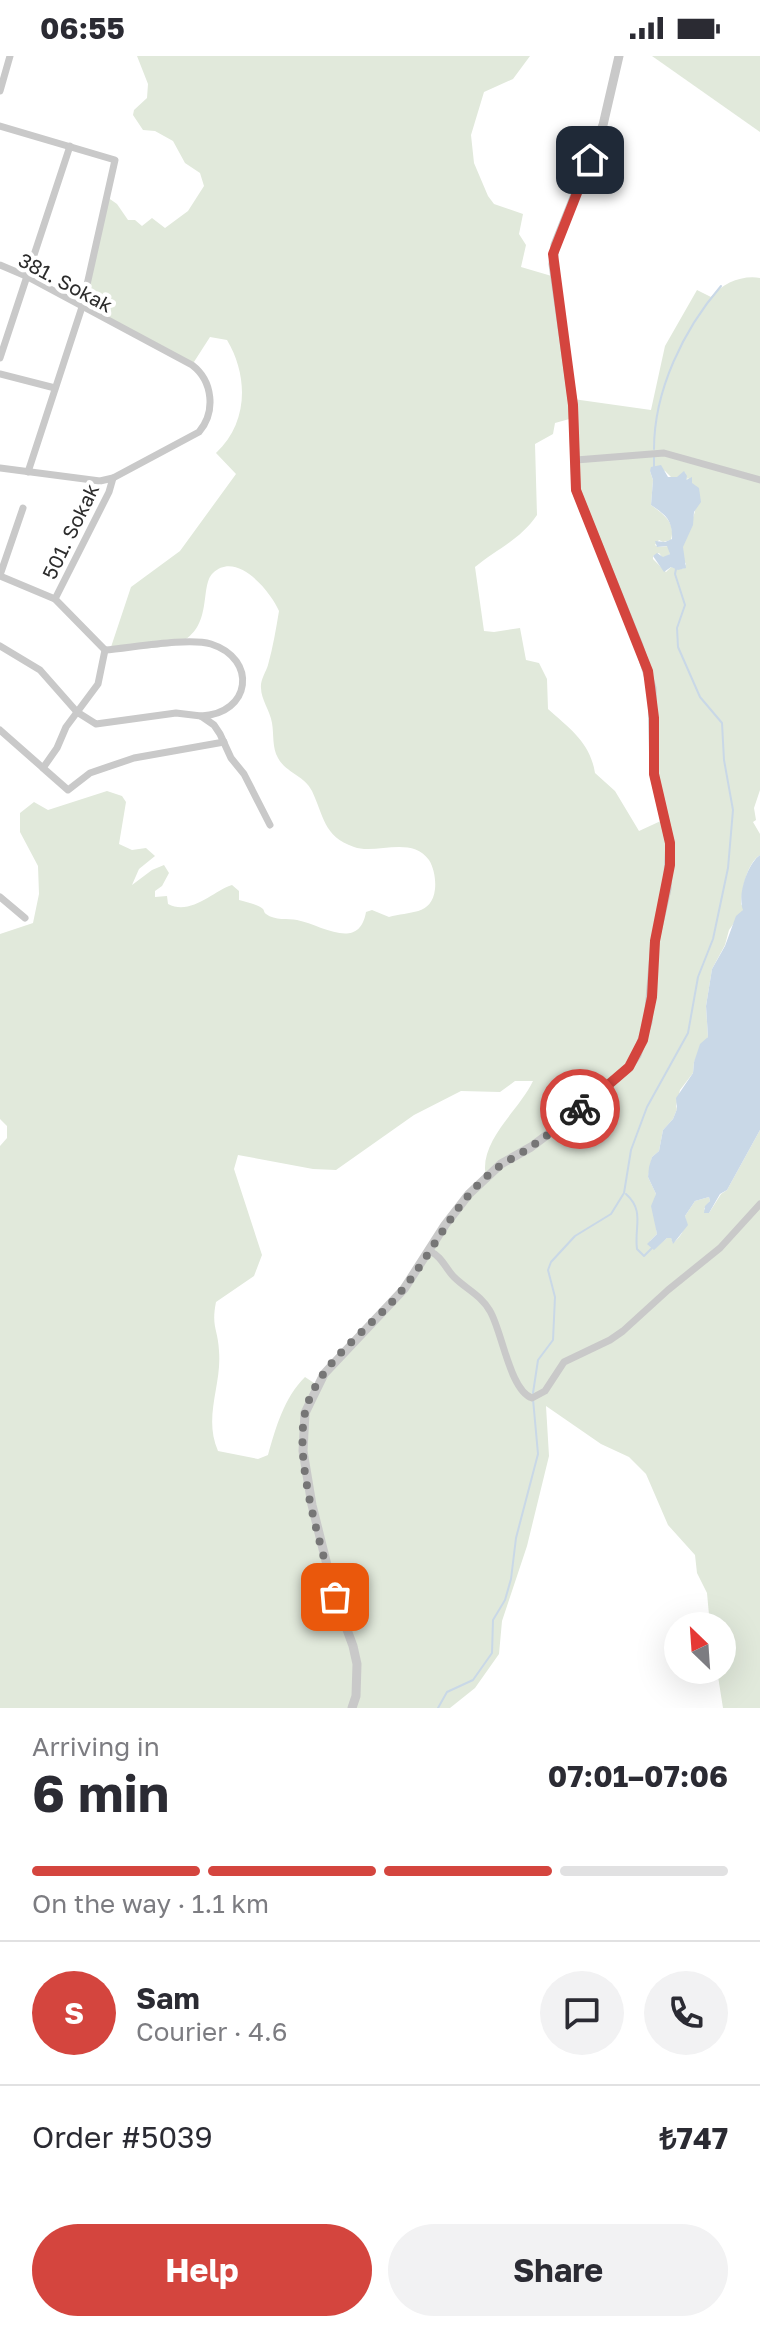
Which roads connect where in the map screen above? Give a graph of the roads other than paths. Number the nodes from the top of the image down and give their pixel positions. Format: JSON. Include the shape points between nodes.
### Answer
{"nodes":[{"id":1,"x":10,"y":56,"type":"edge"},
{"id":2,"x":619,"y":56,"type":"edge"},
{"id":3,"x":1,"y":85,"type":"edge"},
{"id":4,"x":0,"y":126,"type":"edge"},
{"id":5,"x":70,"y":146,"type":"junction"},
{"id":6,"x":0,"y":265,"type":"edge"},
{"id":7,"x":26,"y":276,"type":"junction"},
{"id":8,"x":82,"y":307,"type":"junction"},
{"id":9,"x":0,"y":358,"type":"edge"},
{"id":10,"x":0,"y":374,"type":"edge"},
{"id":11,"x":55,"y":388,"type":"junction"},
{"id":12,"x":576,"y":460,"type":"junction"},
{"id":13,"x":0,"y":468,"type":"edge"},
{"id":14,"x":28,"y":472,"type":"junction"},
{"id":15,"x":113,"y":478,"type":"junction"},
{"id":16,"x":760,"y":480,"type":"edge"},
{"id":17,"x":23,"y":508,"type":"dead end"},
{"id":18,"x":0,"y":576,"type":"edge"},
{"id":19,"x":55,"y":599,"type":"junction"},
{"id":20,"x":3,"y":648,"type":"edge"},
{"id":21,"x":105,"y":650,"type":"junction"},
{"id":22,"x":0,"y":658,"type":"edge"},
{"id":23,"x":77,"y":712,"type":"junction"},
{"id":24,"x":201,"y":716,"type":"junction"},
{"id":25,"x":0,"y":730,"type":"edge"},
{"id":26,"x":224,"y":742,"type":"junction"},
{"id":27,"x":43,"y":768,"type":"junction"},
{"id":28,"x":270,"y":825,"type":"dead end"},
{"id":29,"x":0,"y":897,"type":"edge"},
{"id":30,"x":25,"y":918,"type":"dead end"},
{"id":31,"x":760,"y":1204,"type":"edge"},
{"id":32,"x":429,"y":1251,"type":"junction"},
{"id":33,"x":352,"y":1708,"type":"edge"}],
"edges":[{"from":1,"to":3,"type":"street"},
{"from":2,"to":12,"type":"street","via":[[603,125],[553,254]]},
{"from":4,"to":5,"type":"street"},
{"from":5,"to":7,"type":"street"},
{"from":5,"to":8,"type":"street","via":[[115,160]]},
{"from":6,"to":7,"type":"street","name":"381. Sokak"},
{"from":7,"to":8,"type":"street","name":"381. Sokak"},
{"from":7,"to":9,"type":"street"},
{"from":8,"to":11,"type":"street"},
{"from":8,"to":15,"type":"street","name":"381. Sokak","via":[[198,370],[211,409],[199,432]]},
{"from":10,"to":11,"type":"street"},
{"from":11,"to":14,"type":"street"},
{"from":12,"to":16,"type":"street","via":[[664,453]]},
{"from":12,"to":32,"type":"street","via":[[582,509],[652,688],[654,774],[670,865],[655,941],[648,1022],[629,1067],[576,1113],[486,1176],[455,1210]]},
{"from":13,"to":14,"type":"street"},
{"from":14,"to":15,"type":"street"},
{"from":15,"to":19,"type":"street","name":"501. Sokak"},
{"from":17,"to":18,"type":"street"},
{"from":18,"to":19,"type":"street"},
{"from":19,"to":21,"type":"street"},
{"from":20,"to":22,"type":"street"},
{"from":20,"to":23,"type":"street","via":[[40,670]]},
{"from":21,"to":23,"type":"street","via":[[98,684]]},
{"from":21,"to":24,"type":"street","via":[[194,643],[224,651],[241,671],[244,688],[221,711]]},
{"from":23,"to":24,"type":"street","via":[[96,724],[176,713]]},
{"from":23,"to":27,"type":"street"},
{"from":24,"to":26,"type":"street"},
{"from":25,"to":27,"type":"street"},
{"from":26,"to":27,"type":"street","via":[[134,758],[90,773],[68,790]]},
{"from":26,"to":28,"type":"street"},
{"from":29,"to":30,"type":"street"},
{"from":31,"to":32,"type":"street","via":[[728,1240],[623,1331],[564,1362],[545,1391],[532,1398],[515,1380],[488,1307]]},
{"from":32,"to":33,"type":"street","via":[[404,1289],[324,1374],[305,1413],[303,1451],[312,1505],[357,1664]]}]}
